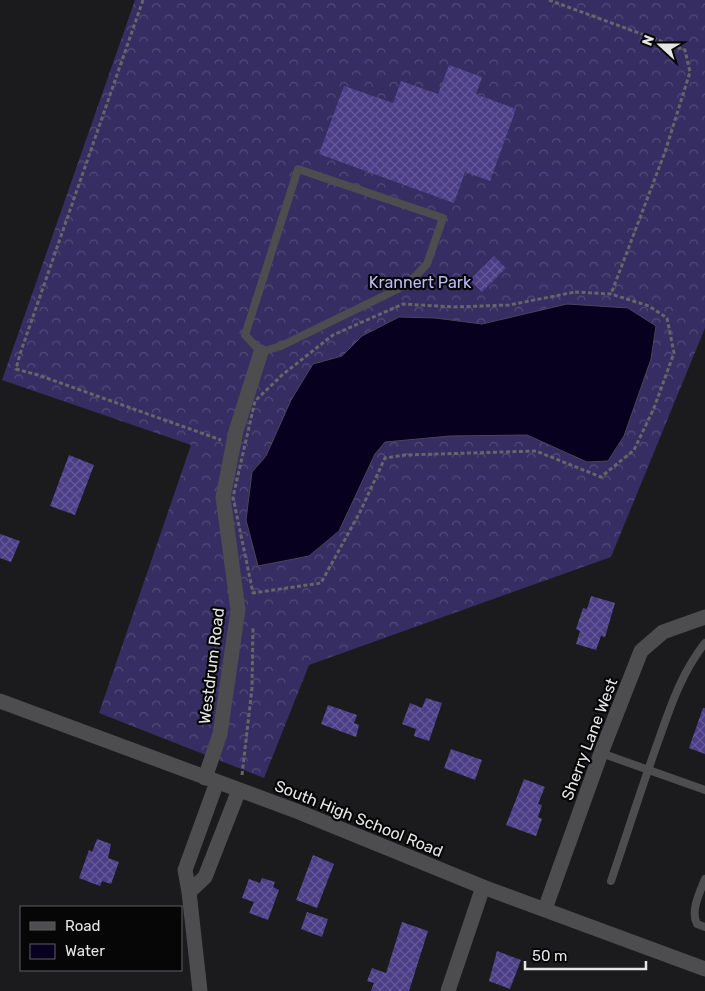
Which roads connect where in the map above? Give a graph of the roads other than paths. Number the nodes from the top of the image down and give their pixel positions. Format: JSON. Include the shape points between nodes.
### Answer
{"nodes":[{"id":1,"x":261,"y":352,"type":"junction"},
{"id":2,"x":705,"y":617,"type":"edge"},
{"id":3,"x":705,"y":643,"type":"edge"},
{"id":4,"x":0,"y":701,"type":"edge"},
{"id":5,"x":601,"y":754,"type":"junction"},
{"id":6,"x":648,"y":770,"type":"junction"},
{"id":7,"x":211,"y":780,"type":"junction"},
{"id":8,"x":240,"y":782,"type":"junction"},
{"id":9,"x":705,"y":790,"type":"edge"},
{"id":10,"x":705,"y":879,"type":"edge"},
{"id":11,"x":611,"y":881,"type":"dead end"},
{"id":12,"x":483,"y":887,"type":"junction"},
{"id":13,"x":189,"y":892,"type":"junction"},
{"id":14,"x":545,"y":909,"type":"junction"},
{"id":15,"x":705,"y":927,"type":"edge"},
{"id":16,"x":705,"y":969,"type":"edge"},
{"id":17,"x":200,"y":991,"type":"edge"},
{"id":18,"x":448,"y":991,"type":"edge"}],
"edges":[{"from":1,"to":1,"type":"lane","via":[[281,346],[408,284],[428,264],[443,218],[298,168],[245,335]]},
{"from":1,"to":7,"type":"street","name":"Westdrum Road","via":[[236,431],[223,497],[238,610]]},
{"from":2,"to":5,"type":"street","name":"Sherry Lane West","via":[[663,632],[641,651]]},
{"from":3,"to":6,"type":"lane","via":[[678,687]]},
{"from":4,"to":7,"type":"street","name":"South High School Road"},
{"from":5,"to":6,"type":"lane"},
{"from":5,"to":14,"type":"street","name":"Sherry Lane West"},
{"from":6,"to":9,"type":"lane"},
{"from":6,"to":11,"type":"lane"},
{"from":7,"to":8,"type":"street","name":"South High School Road"},
{"from":7,"to":13,"type":"street","name":"Westdrum Road","via":[[185,870]]},
{"from":8,"to":12,"type":"street","name":"South High School Road","via":[[299,812]]},
{"from":8,"to":13,"type":"street","via":[[206,877]]},
{"from":10,"to":15,"type":"lane","via":[[694,916],[698,924]]},
{"from":12,"to":14,"type":"street","name":"South High School Road"},
{"from":12,"to":18,"type":"street"},
{"from":13,"to":17,"type":"street"},
{"from":14,"to":16,"type":"street","name":"South High School Road"}]}
